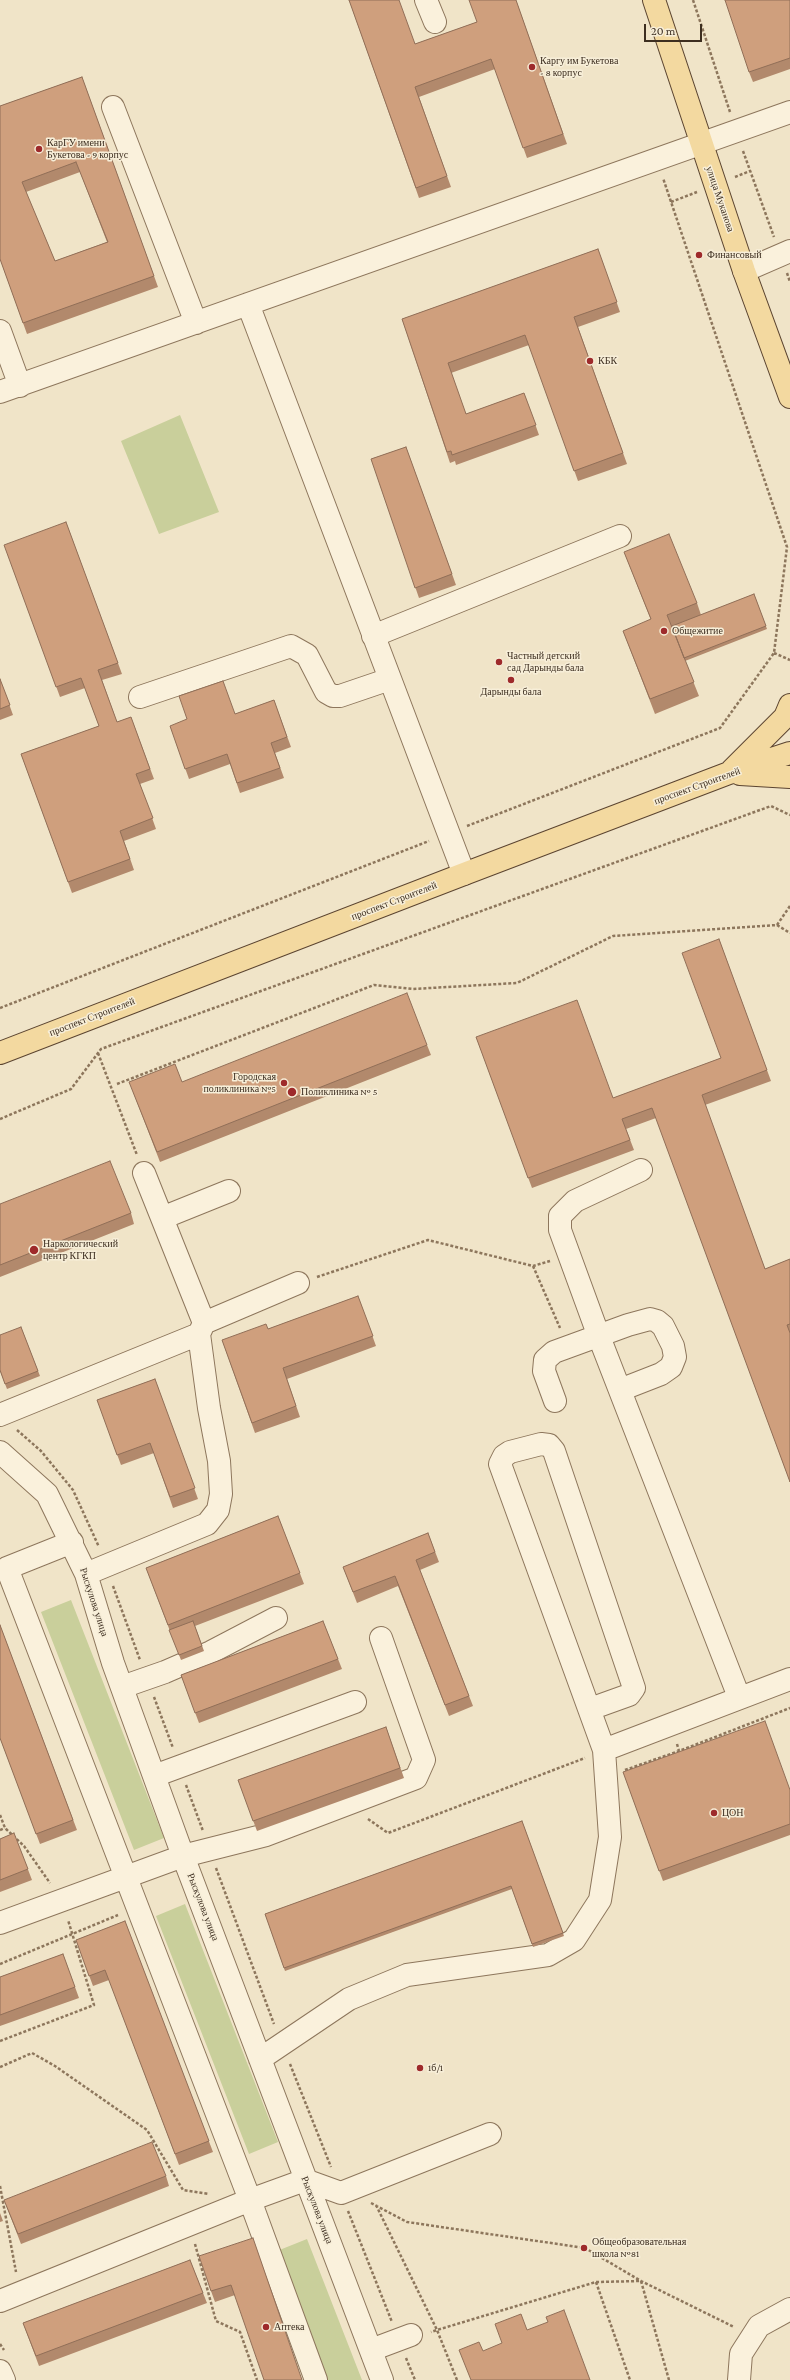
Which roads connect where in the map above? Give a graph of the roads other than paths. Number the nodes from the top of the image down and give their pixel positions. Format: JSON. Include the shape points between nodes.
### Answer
{"nodes":[{"id":1,"x":426,"y":0,"type":"edge"},
{"id":2,"x":654,"y":0,"type":"edge"},
{"id":3,"x":435,"y":22,"type":"dead end"},
{"id":4,"x":113,"y":107,"type":"dead end"},
{"id":5,"x":790,"y":112,"type":"edge"},
{"id":6,"x":702,"y":146,"type":"junction"},
{"id":7,"x":790,"y":251,"type":"edge"},
{"id":8,"x":744,"y":271,"type":"junction"},
{"id":9,"x":248,"y":304,"type":"junction"},
{"id":10,"x":196,"y":323,"type":"junction"},
{"id":11,"x":0,"y":331,"type":"edge"},
{"id":12,"x":10,"y":389,"type":"edge"},
{"id":13,"x":790,"y":397,"type":"edge"},
{"id":14,"x":620,"y":536,"type":"dead end"},
{"id":15,"x":373,"y":636,"type":"junction"},
{"id":16,"x":390,"y":679,"type":"junction"},
{"id":17,"x":140,"y":697,"type":"dead end"},
{"id":18,"x":790,"y":705,"type":"edge"},
{"id":19,"x":790,"y":753,"type":"edge"},
{"id":20,"x":729,"y":773,"type":"junction"},
{"id":21,"x":790,"y":777,"type":"edge"},
{"id":22,"x":464,"y":874,"type":"junction"},
{"id":23,"x":0,"y":1053,"type":"edge"},
{"id":24,"x":641,"y":1170,"type":"dead end"},
{"id":25,"x":144,"y":1173,"type":"road end"},
{"id":26,"x":229,"y":1190,"type":"dead end"},
{"id":27,"x":162,"y":1218,"type":"junction"},
{"id":28,"x":298,"y":1283,"type":"road end"},
{"id":29,"x":201,"y":1329,"type":"junction"},
{"id":30,"x":598,"y":1334,"type":"junction"},
{"id":31,"x":620,"y":1390,"type":"junction"},
{"id":32,"x":555,"y":1401,"type":"dead end"},
{"id":33,"x":0,"y":1415,"type":"edge"},
{"id":34,"x":0,"y":1452,"type":"edge"},
{"id":35,"x":72,"y":1542,"type":"junction"},
{"id":36,"x":3,"y":1570,"type":"edge"},
{"id":37,"x":86,"y":1574,"type":"junction"},
{"id":38,"x":276,"y":1618,"type":"dead end"},
{"id":39,"x":381,"y":1638,"type":"dead end"},
{"id":40,"x":790,"y":1679,"type":"edge"},
{"id":41,"x":122,"y":1687,"type":"junction"},
{"id":42,"x":739,"y":1697,"type":"junction"},
{"id":43,"x":355,"y":1702,"type":"dead end"},
{"id":44,"x":590,"y":1709,"type":"junction"},
{"id":45,"x":604,"y":1750,"type":"junction"},
{"id":46,"x":154,"y":1776,"type":"junction"},
{"id":47,"x":183,"y":1856,"type":"junction"},
{"id":48,"x":127,"y":1877,"type":"junction"},
{"id":49,"x":0,"y":1922,"type":"edge"},
{"id":50,"x":260,"y":2059,"type":"junction"},
{"id":51,"x":490,"y":2134,"type":"dead end"},
{"id":52,"x":305,"y":2180,"type":"junction"},
{"id":53,"x":250,"y":2200,"type":"junction"},
{"id":54,"x":10,"y":2297,"type":"edge"},
{"id":55,"x":790,"y":2309,"type":"edge"},
{"id":56,"x":411,"y":2335,"type":"dead end"},
{"id":57,"x":371,"y":2350,"type":"junction"},
{"id":58,"x":0,"y":2371,"type":"edge"},
{"id":59,"x":4,"y":2380,"type":"edge"},
{"id":60,"x":316,"y":2380,"type":"edge"},
{"id":61,"x":382,"y":2380,"type":"edge"},
{"id":62,"x":739,"y":2380,"type":"edge"}],
"edges":[{"from":1,"to":3,"type":"street"},
{"from":2,"to":6,"type":"main road","name":"улица Муканова"},
{"from":4,"to":10,"type":"street"},
{"from":5,"to":6,"type":"street"},
{"from":6,"to":8,"type":"main road","name":"улица Муканова"},
{"from":6,"to":9,"type":"street"},
{"from":7,"to":8,"type":"street"},
{"from":8,"to":13,"type":"main road","name":"улица Муканова"},
{"from":9,"to":10,"type":"street"},
{"from":9,"to":15,"type":"street"},
{"from":10,"to":12,"type":"street"},
{"from":11,"to":12,"type":"street"},
{"from":14,"to":15,"type":"street"},
{"from":15,"to":16,"type":"street"},
{"from":16,"to":17,"type":"street","via":[[340,696],[333,696],[326,692],[307,655],[291,646]]},
{"from":16,"to":22,"type":"street"},
{"from":18,"to":20,"type":"main road","via":[[785,717]]},
{"from":19,"to":20,"type":"main road","name":"проспект Строителей"},
{"from":20,"to":21,"type":"main road"},
{"from":20,"to":22,"type":"main road","name":"проспект Строителей"},
{"from":22,"to":23,"type":"main road","name":"проспект Строителей"},
{"from":24,"to":30,"type":"street","via":[[575,1201],[560,1216],[560,1230]]},
{"from":25,"to":27,"type":"street"},
{"from":26,"to":27,"type":"street"},
{"from":27,"to":29,"type":"street"},
{"from":28,"to":29,"type":"street"},
{"from":29,"to":33,"type":"street"},
{"from":29,"to":37,"type":"street","via":[[209,1408],[219,1460],[221,1494],[218,1510],[207,1524]]},
{"from":30,"to":31,"type":"street"},
{"from":30,"to":31,"type":"street","via":[[650,1319],[663,1326],[673,1346],[675,1357],[671,1367],[661,1374]]},
{"from":30,"to":32,"type":"street","via":[[554,1352],[545,1360],[544,1371]]},
{"from":31,"to":42,"type":"street"},
{"from":34,"to":35,"type":"street","name":"Рыскулова улица","via":[[47,1494]]},
{"from":35,"to":36,"type":"street"},
{"from":35,"to":37,"type":"street","name":"Рыскулова улица"},
{"from":36,"to":48,"type":"street"},
{"from":37,"to":41,"type":"street","name":"Рыскулова улица"},
{"from":38,"to":41,"type":"street","via":[[212,1652]]},
{"from":39,"to":47,"type":"street","via":[[424,1760],[416,1778],[266,1835]]},
{"from":40,"to":42,"type":"street"},
{"from":41,"to":46,"type":"street","name":"Рыскулова улица"},
{"from":42,"to":45,"type":"street"},
{"from":43,"to":46,"type":"street"},
{"from":44,"to":44,"type":"street","via":[[500,1464],[504,1456],[510,1452],[541,1444],[548,1445],[554,1451],[634,1688],[629,1694]]},
{"from":44,"to":45,"type":"street"},
{"from":45,"to":50,"type":"street","via":[[610,1837],[600,1900],[574,1940],[548,1955],[407,1975],[349,1999]]},
{"from":46,"to":47,"type":"street","name":"Рыскулова улица"},
{"from":47,"to":48,"type":"street"},
{"from":47,"to":50,"type":"street","name":"Рыскулова улица"},
{"from":48,"to":49,"type":"street"},
{"from":48,"to":53,"type":"street"},
{"from":50,"to":52,"type":"street","name":"Рыскулова улица"},
{"from":51,"to":52,"type":"street","via":[[341,2193]]},
{"from":52,"to":53,"type":"street"},
{"from":52,"to":57,"type":"street","name":"Рыскулова улица"},
{"from":53,"to":54,"type":"street"},
{"from":53,"to":60,"type":"street"},
{"from":55,"to":62,"type":"street","via":[[758,2326],[741,2354]]},
{"from":56,"to":57,"type":"street"},
{"from":57,"to":61,"type":"street","name":"Рыскулова улица"},
{"from":58,"to":59,"type":"street"}]}
